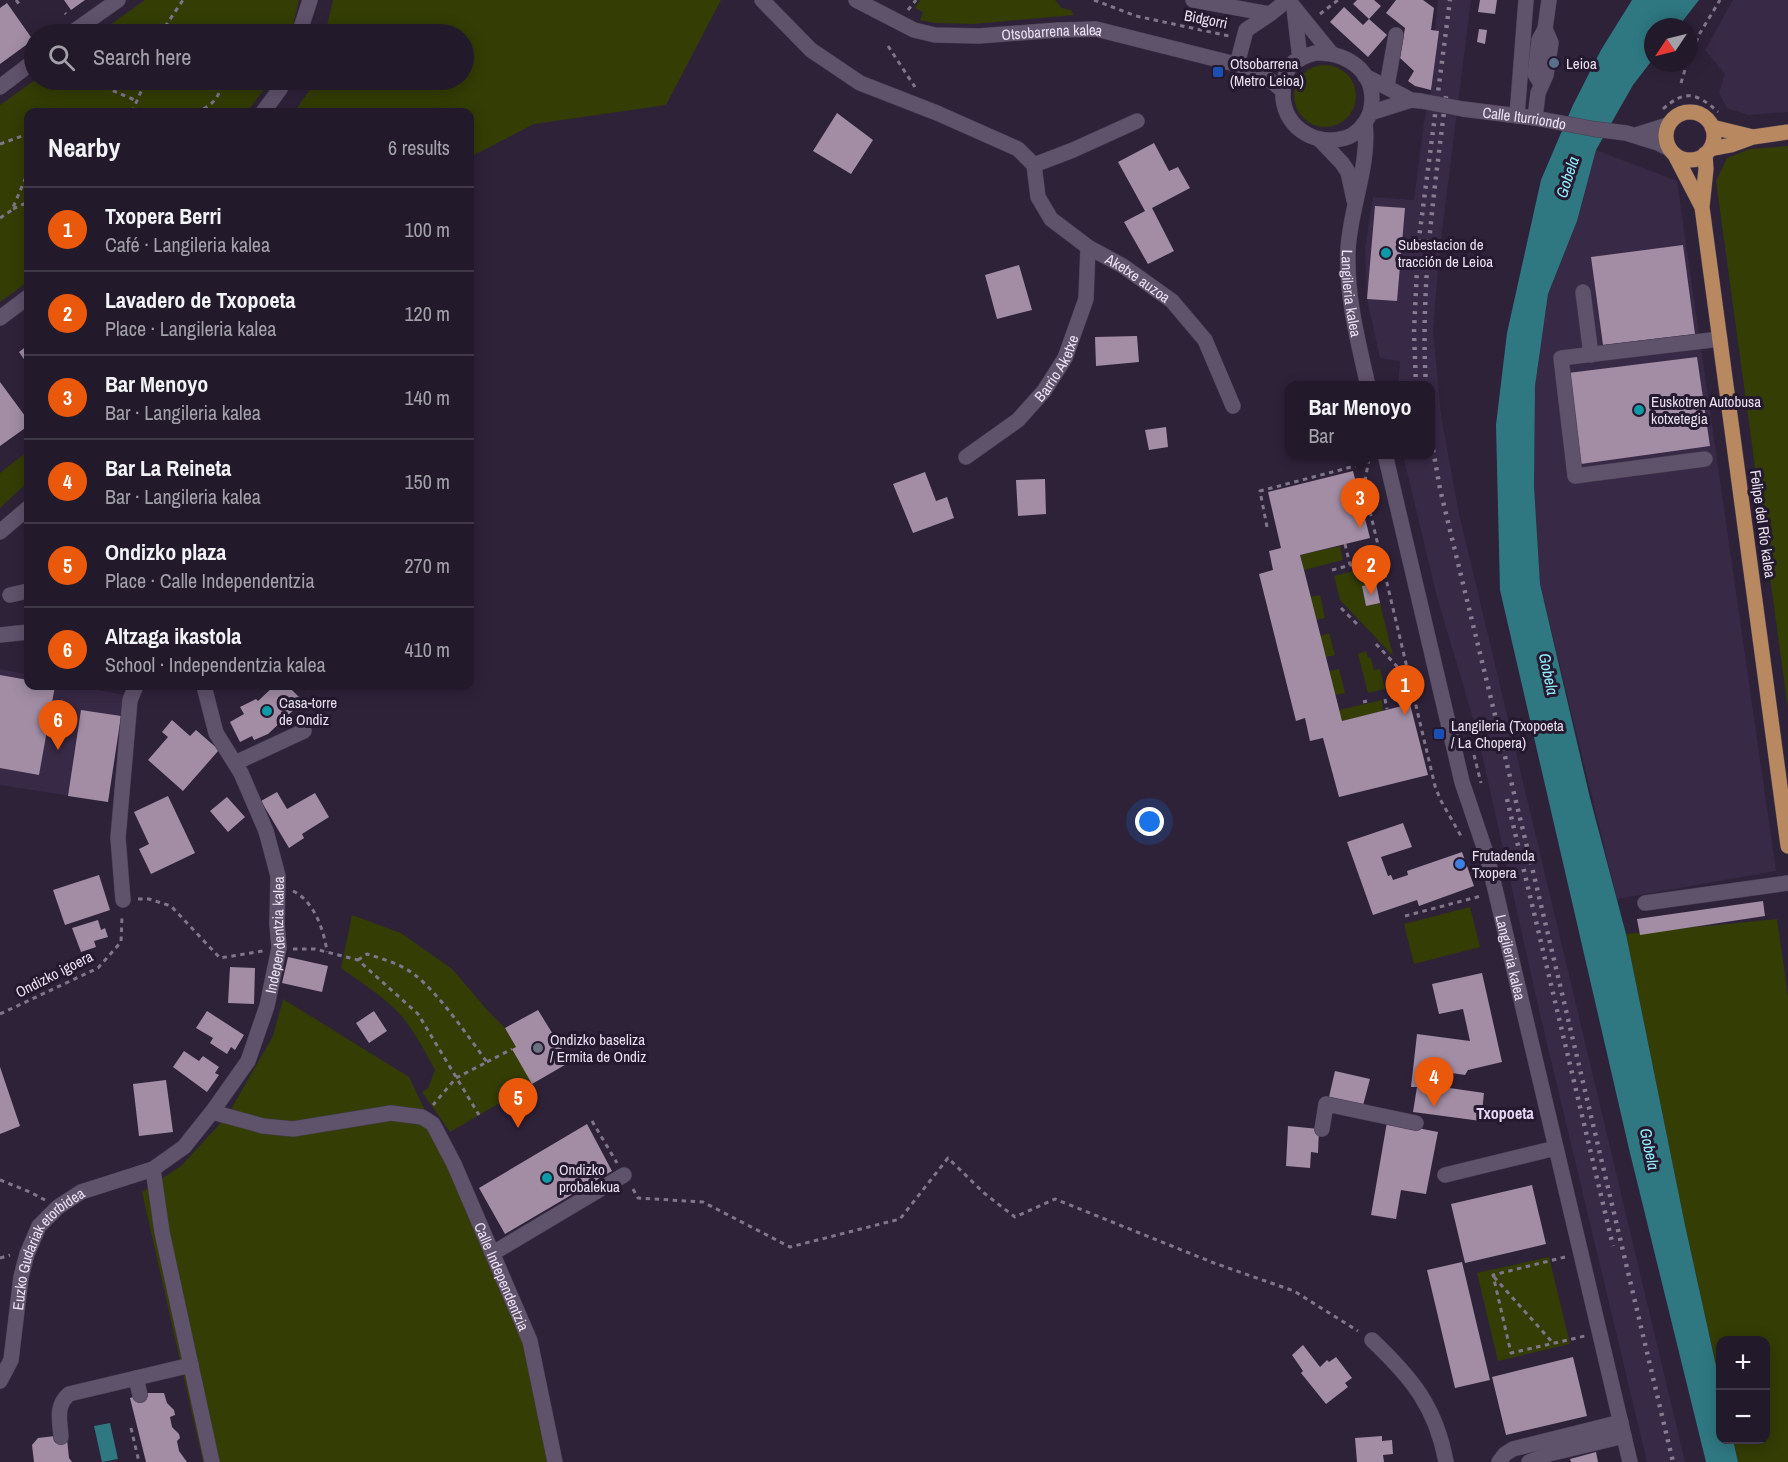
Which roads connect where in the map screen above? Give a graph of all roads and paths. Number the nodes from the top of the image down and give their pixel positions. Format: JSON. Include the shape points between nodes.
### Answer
{"nodes":[{"id":1,"x":16,"y":0,"type":"edge"},
{"id":2,"x":118,"y":0,"type":"edge"},
{"id":3,"x":183,"y":0,"type":"edge"},
{"id":4,"x":310,"y":0,"type":"edge"},
{"id":5,"x":762,"y":0,"type":"edge"},
{"id":6,"x":856,"y":0,"type":"edge"},
{"id":7,"x":916,"y":0,"type":"edge"},
{"id":8,"x":1094,"y":0,"type":"edge"},
{"id":9,"x":1193,"y":0,"type":"edge"},
{"id":10,"x":1338,"y":0,"type":"edge"},
{"id":11,"x":1526,"y":0,"type":"edge"},
{"id":12,"x":1550,"y":0,"type":"edge"},
{"id":13,"x":1720,"y":0,"type":"edge"},
{"id":14,"x":20,"y":5,"type":"dead end"},
{"id":15,"x":1283,"y":7,"type":"edge"},
{"id":16,"x":1313,"y":8,"type":"dead end"},
{"id":17,"x":908,"y":10,"type":"dead end"},
{"id":18,"x":84,"y":24,"type":"edge"},
{"id":19,"x":167,"y":24,"type":"edge"},
{"id":20,"x":302,"y":24,"type":"edge"},
{"id":21,"x":1396,"y":35,"type":"dead end"},
{"id":22,"x":1244,"y":38,"type":"junction"},
{"id":23,"x":1698,"y":38,"type":"edge"},
{"id":24,"x":888,"y":46,"type":"dead end"},
{"id":25,"x":1331,"y":52,"type":"junction"},
{"id":26,"x":1239,"y":57,"type":"dead end"},
{"id":27,"x":1300,"y":58,"type":"junction"},
{"id":28,"x":24,"y":69,"type":"edge"},
{"id":29,"x":1684,"y":72,"type":"edge"},
{"id":30,"x":1365,"y":76,"type":"junction"},
{"id":31,"x":1681,"y":83,"type":"dead end"},
{"id":32,"x":1387,"y":86,"type":"junction"},
{"id":33,"x":0,"y":87,"type":"edge"},
{"id":34,"x":111,"y":90,"type":"edge"},
{"id":35,"x":141,"y":90,"type":"edge"},
{"id":36,"x":220,"y":90,"type":"edge"},
{"id":37,"x":279,"y":90,"type":"edge"},
{"id":38,"x":1282,"y":91,"type":"junction"},
{"id":39,"x":137,"y":101,"type":"junction"},
{"id":40,"x":1416,"y":101,"type":"junction"},
{"id":41,"x":133,"y":108,"type":"edge"},
{"id":42,"x":208,"y":108,"type":"edge"},
{"id":43,"x":266,"y":108,"type":"edge"},
{"id":44,"x":1715,"y":109,"type":"dead end"},
{"id":45,"x":931,"y":110,"type":"junction"},
{"id":46,"x":1660,"y":111,"type":"dead end"},
{"id":47,"x":1517,"y":116,"type":"junction"},
{"id":48,"x":1367,"y":118,"type":"junction"},
{"id":49,"x":1535,"y":118,"type":"junction"},
{"id":50,"x":1137,"y":121,"type":"dead end"},
{"id":51,"x":1668,"y":125,"type":"junction"},
{"id":52,"x":1712,"y":127,"type":"junction"},
{"id":53,"x":1788,"y":132,"type":"edge"},
{"id":54,"x":24,"y":135,"type":"edge"},
{"id":55,"x":1636,"y":135,"type":"junction"},
{"id":56,"x":1753,"y":137,"type":"junction"},
{"id":57,"x":1320,"y":140,"type":"junction"},
{"id":58,"x":0,"y":144,"type":"edge"},
{"id":59,"x":1672,"y":152,"type":"junction"},
{"id":60,"x":1708,"y":152,"type":"junction"},
{"id":61,"x":1034,"y":165,"type":"junction"},
{"id":62,"x":24,"y":182,"type":"edge"},
{"id":63,"x":1354,"y":201,"type":"junction"},
{"id":64,"x":24,"y":204,"type":"edge"},
{"id":65,"x":1702,"y":207,"type":"junction"},
{"id":66,"x":12,"y":210,"type":"junction"},
{"id":67,"x":0,"y":218,"type":"edge"},
{"id":68,"x":1088,"y":247,"type":"junction"},
{"id":69,"x":1583,"y":292,"type":"dead end"},
{"id":70,"x":24,"y":300,"type":"edge"},
{"id":71,"x":0,"y":318,"type":"edge"},
{"id":72,"x":1720,"y":339,"type":"junction"},
{"id":73,"x":1591,"y":355,"type":"junction"},
{"id":74,"x":1367,"y":381,"type":"edge"},
{"id":75,"x":1233,"y":406,"type":"dead end"},
{"id":76,"x":966,"y":457,"type":"dead end"},
{"id":77,"x":1365,"y":459,"type":"edge"},
{"id":78,"x":1369,"y":459,"type":"edge"},
{"id":79,"x":1386,"y":459,"type":"edge"},
{"id":80,"x":1705,"y":459,"type":"dead end"},
{"id":81,"x":24,"y":511,"type":"edge"},
{"id":82,"x":1267,"y":527,"type":"dead end"},
{"id":83,"x":0,"y":532,"type":"edge"},
{"id":84,"x":1345,"y":544,"type":"dead end"},
{"id":85,"x":1381,"y":557,"type":"junction"},
{"id":86,"x":1350,"y":566,"type":"junction"},
{"id":87,"x":1332,"y":570,"type":"dead end"},
{"id":88,"x":24,"y":592,"type":"edge"},
{"id":89,"x":10,"y":595,"type":"dead end"},
{"id":90,"x":1341,"y":608,"type":"dead end"},
{"id":91,"x":1360,"y":627,"type":"dead end"},
{"id":92,"x":24,"y":632,"type":"edge"},
{"id":93,"x":0,"y":635,"type":"edge"},
{"id":94,"x":1376,"y":644,"type":"dead end"},
{"id":95,"x":1409,"y":679,"type":"junction"},
{"id":96,"x":1412,"y":689,"type":"junction"},
{"id":97,"x":134,"y":690,"type":"edge"},
{"id":98,"x":205,"y":690,"type":"edge"},
{"id":99,"x":1394,"y":694,"type":"dead end"},
{"id":100,"x":1385,"y":699,"type":"dead end"},
{"id":101,"x":1387,"y":709,"type":"dead end"},
{"id":102,"x":304,"y":730,"type":"dead end"},
{"id":103,"x":235,"y":763,"type":"junction"},
{"id":104,"x":1463,"y":840,"type":"dead end"},
{"id":105,"x":1788,"y":846,"type":"edge"},
{"id":106,"x":278,"y":884,"type":"junction"},
{"id":107,"x":1788,"y":884,"type":"edge"},
{"id":108,"x":1479,"y":887,"type":"dead end"},
{"id":109,"x":123,"y":900,"type":"junction"},
{"id":110,"x":1645,"y":903,"type":"dead end"},
{"id":111,"x":1404,"y":916,"type":"dead end"},
{"id":112,"x":279,"y":948,"type":"junction"},
{"id":113,"x":327,"y":952,"type":"junction"},
{"id":114,"x":358,"y":960,"type":"junction"},
{"id":115,"x":0,"y":1014,"type":"edge"},
{"id":116,"x":512,"y":1049,"type":"dead end"},
{"id":117,"x":487,"y":1062,"type":"junction"},
{"id":118,"x":456,"y":1078,"type":"junction"},
{"id":119,"x":212,"y":1112,"type":"junction"},
{"id":120,"x":479,"y":1115,"type":"dead end"},
{"id":121,"x":416,"y":1117,"type":"junction"},
{"id":122,"x":1416,"y":1123,"type":"dead end"},
{"id":123,"x":1322,"y":1129,"type":"dead end"},
{"id":124,"x":1556,"y":1148,"type":"junction"},
{"id":125,"x":153,"y":1168,"type":"junction"},
{"id":126,"x":624,"y":1175,"type":"dead end"},
{"id":127,"x":1445,"y":1175,"type":"dead end"},
{"id":128,"x":0,"y":1180,"type":"edge"},
{"id":129,"x":639,"y":1198,"type":"dead end"},
{"id":130,"x":58,"y":1207,"type":"junction"},
{"id":131,"x":493,"y":1253,"type":"junction"},
{"id":132,"x":1581,"y":1253,"type":"junction"},
{"id":133,"x":1492,"y":1275,"type":"junction"},
{"id":134,"x":1586,"y":1335,"type":"dead end"},
{"id":135,"x":1372,"y":1340,"type":"joint"},
{"id":136,"x":1553,"y":1343,"type":"junction"},
{"id":137,"x":191,"y":1365,"type":"junction"},
{"id":138,"x":136,"y":1378,"type":"junction"},
{"id":139,"x":0,"y":1381,"type":"edge"},
{"id":140,"x":140,"y":1395,"type":"dead end"},
{"id":141,"x":131,"y":1428,"type":"dead end"},
{"id":142,"x":1622,"y":1429,"type":"junction"},
{"id":143,"x":62,"y":1437,"type":"dead end"},
{"id":144,"x":139,"y":1462,"type":"edge"},
{"id":145,"x":212,"y":1462,"type":"edge"},
{"id":146,"x":555,"y":1462,"type":"edge"},
{"id":147,"x":1446,"y":1462,"type":"edge"},
{"id":148,"x":1499,"y":1462,"type":"edge"},
{"id":149,"x":1529,"y":1462,"type":"edge"},
{"id":150,"x":1630,"y":1462,"type":"edge"}],
"edges":[{"from":1,"to":14,"type":"path"},
{"from":2,"to":18,"type":"street"},
{"from":3,"to":19,"type":"path"},
{"from":4,"to":20,"type":"street"},
{"from":5,"to":45,"type":"street","via":[[810,50],[860,83]]},
{"from":6,"to":38,"type":"street","name":"Otsobarrena kalea","via":[[914,30],[935,35],[1095,29],[1251,68]]},
{"from":7,"to":17,"type":"path"},
{"from":8,"to":22,"type":"path","name":"Bidgorri","via":[[1165,24]]},
{"from":9,"to":15,"type":"street"},
{"from":10,"to":16,"type":"path","via":[[1319,15]]},
{"from":11,"to":47,"type":"street"},
{"from":12,"to":49,"type":"street","via":[[1545,29],[1551,43]]},
{"from":13,"to":23,"type":"path"},
{"from":15,"to":22,"type":"street","via":[[1246,30]]},
{"from":15,"to":25,"type":"street"},
{"from":15,"to":27,"type":"street"},
{"from":21,"to":32,"type":"street"},
{"from":22,"to":26,"type":"street"},
{"from":24,"to":45,"type":"path"},
{"from":25,"to":27,"type":"street"},
{"from":25,"to":30,"type":"street","via":[[1345,57]]},
{"from":27,"to":38,"type":"street","via":[[1288,71]]},
{"from":28,"to":33,"type":"street"},
{"from":29,"to":31,"type":"path"},
{"from":30,"to":32,"type":"street","name":"Calle Iturriondo"},
{"from":30,"to":48,"type":"street","via":[[1372,100]]},
{"from":32,"to":40,"type":"street","name":"Calle Iturriondo"},
{"from":34,"to":39,"type":"path"},
{"from":35,"to":39,"type":"path"},
{"from":36,"to":42,"type":"path"},
{"from":37,"to":43,"type":"street"},
{"from":38,"to":57,"type":"street","via":[[1286,113],[1294,125]]},
{"from":39,"to":41,"type":"path"},
{"from":40,"to":47,"type":"street","name":"Calle Iturriondo","bridge":true},
{"from":40,"to":48,"type":"street","name":"Calle Iturriondo"},
{"from":44,"to":46,"type":"path","via":[[1700,98],[1684,94]]},
{"from":45,"to":61,"type":"street","via":[[1018,149]]},
{"from":47,"to":49,"type":"street","name":"Calle Iturriondo"},
{"from":48,"to":57,"type":"street","via":[[1349,137]]},
{"from":48,"to":63,"type":"street","name":"Langileria kalea"},
{"from":49,"to":55,"type":"street","name":"Calle Iturriondo"},
{"from":50,"to":61,"type":"street"},
{"from":51,"to":52,"type":"main road","via":[[1672,118],[1687,112],[1702,115]]},
{"from":51,"to":55,"type":"street","name":"Calle Iturriondo"},
{"from":51,"to":59,"type":"main road","via":[[1665,134]]},
{"from":52,"to":56,"type":"main road"},
{"from":52,"to":60,"type":"main road","via":[[1714,134]]},
{"from":53,"to":56,"type":"main road"},
{"from":54,"to":58,"type":"path"},
{"from":55,"to":59,"type":"street","name":"Calle Iturriondo"},
{"from":56,"to":60,"type":"main road"},
{"from":57,"to":63,"type":"street","name":"Langileria kalea","via":[[1348,171]]},
{"from":59,"to":60,"type":"main road","via":[[1690,160]]},
{"from":59,"to":65,"type":"main road","name":"Felipe del Río kalea"},
{"from":60,"to":65,"type":"main road","name":"Felipe del Río kalea"},
{"from":61,"to":68,"type":"street","name":"Aketxe auzoa","via":[[1038,197],[1051,219]]},
{"from":62,"to":66,"type":"path"},
{"from":63,"to":74,"type":"street","name":"Langileria kalea","via":[[1348,249],[1349,293]]},
{"from":64,"to":66,"type":"path"},
{"from":65,"to":72,"type":"main road","name":"Felipe del Río kalea"},
{"from":66,"to":67,"type":"path"},
{"from":68,"to":75,"type":"street","name":"Aketxe auzoa","via":[[1172,301],[1205,340]]},
{"from":68,"to":76,"type":"street","name":"Barrio Aketxe","via":[[1086,299],[1065,358],[1044,391],[1018,420]]},
{"from":69,"to":73,"type":"street"},
{"from":70,"to":71,"type":"street"},
{"from":72,"to":73,"type":"street"},
{"from":72,"to":105,"type":"main road","name":"Felipe del Río kalea"},
{"from":73,"to":80,"type":"street","via":[[1562,358],[1575,476]]},
{"from":77,"to":82,"type":"path","via":[[1359,465],[1260,491]]},
{"from":78,"to":85,"type":"path","via":[[1364,486]]},
{"from":79,"to":124,"type":"street","name":"Langileria kalea","via":[[1462,782],[1487,856]]},
{"from":81,"to":83,"type":"street"},
{"from":84,"to":86,"type":"path"},
{"from":85,"to":86,"type":"path"},
{"from":85,"to":95,"type":"path"},
{"from":86,"to":87,"type":"path"},
{"from":88,"to":89,"type":"street"},
{"from":90,"to":91,"type":"path"},
{"from":92,"to":93,"type":"street"},
{"from":94,"to":95,"type":"path"},
{"from":95,"to":96,"type":"path"},
{"from":96,"to":99,"type":"path"},
{"from":96,"to":104,"type":"path","via":[[1437,792]]},
{"from":97,"to":109,"type":"street","via":[[130,700],[118,838]]},
{"from":98,"to":103,"type":"street","name":"Independentzia kalea","via":[[216,733]]},
{"from":100,"to":101,"type":"path"},
{"from":102,"to":103,"type":"street"},
{"from":103,"to":106,"type":"street","name":"Independentzia kalea","via":[[266,831]]},
{"from":106,"to":112,"type":"street","name":"Independentzia kalea"},
{"from":106,"to":113,"type":"path","via":[[302,896],[317,919]]},
{"from":107,"to":110,"type":"street"},
{"from":108,"to":111,"type":"path","via":[[1481,897]]},
{"from":109,"to":112,"type":"path","via":[[149,898],[171,906],[220,958]]},
{"from":109,"to":115,"type":"path","name":"Ondizko igoera","via":[[121,942],[98,968]]},
{"from":112,"to":113,"type":"path"},
{"from":112,"to":119,"type":"street","name":"Independentzia kalea","via":[[267,1006],[248,1061]]},
{"from":113,"to":114,"type":"path"},
{"from":114,"to":117,"type":"path","via":[[367,954],[414,974],[442,1003]]},
{"from":114,"to":118,"type":"path","via":[[418,1014]]},
{"from":116,"to":117,"type":"path"},
{"from":117,"to":118,"type":"path"},
{"from":118,"to":120,"type":"path"},
{"from":118,"to":121,"type":"path"},
{"from":119,"to":121,"type":"street","via":[[263,1126],[293,1129],[391,1113]]},
{"from":119,"to":125,"type":"street","name":"Independentzia kalea","via":[[184,1147]]},
{"from":121,"to":131,"type":"street","name":"Calle Independentzia","via":[[433,1124],[438,1132]]},
{"from":122,"to":123,"type":"street","via":[[1326,1104]]},
{"from":124,"to":127,"type":"street"},
{"from":124,"to":132,"type":"street","name":"Langileria kalea"},
{"from":125,"to":130,"type":"street","name":"Euzko Gudariak etorbidea","via":[[81,1192]]},
{"from":125,"to":137,"type":"street","via":[[162,1232]]},
{"from":126,"to":131,"type":"street"},
{"from":128,"to":130,"type":"path"},
{"from":129,"to":135,"type":"path","via":[[703,1202],[790,1247],[900,1219],[948,1158],[1015,1217],[1055,1198],[1294,1291]]},
{"from":130,"to":139,"type":"street","name":"Euzko Gudariak etorbidea","via":[[39,1226],[27,1254],[11,1360]]},
{"from":131,"to":146,"type":"street","name":"Calle Independentzia","via":[[530,1341]]},
{"from":132,"to":133,"type":"path"},
{"from":132,"to":142,"type":"street","name":"Langileria kalea"},
{"from":133,"to":136,"type":"path"},
{"from":133,"to":136,"type":"path","via":[[1511,1353]]},
{"from":134,"to":136,"type":"path"},
{"from":135,"to":147,"type":"street","via":[[1409,1379],[1430,1410]]},
{"from":137,"to":138,"type":"street"},
{"from":137,"to":145,"type":"street"},
{"from":138,"to":140,"type":"street"},
{"from":138,"to":143,"type":"street","via":[[69,1394],[62,1400],[60,1410]]},
{"from":141,"to":144,"type":"path"},
{"from":142,"to":148,"type":"street","via":[[1513,1449]]},
{"from":142,"to":149,"type":"street"},
{"from":142,"to":150,"type":"street","name":"Langileria kalea"}]}
